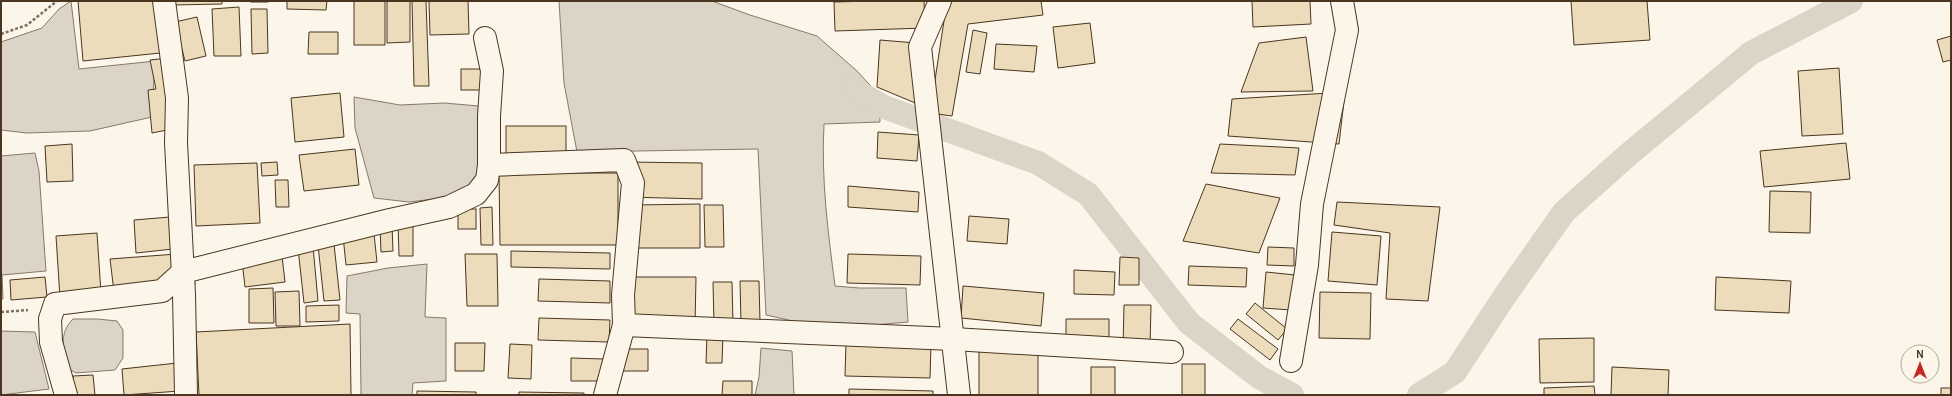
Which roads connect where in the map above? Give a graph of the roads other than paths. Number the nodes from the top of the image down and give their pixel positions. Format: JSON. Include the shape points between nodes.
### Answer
{"nodes":[{"id":1,"x":164,"y":1,"type":"edge"},
{"id":2,"x":940,"y":1,"type":"edge"},
{"id":3,"x":1342,"y":1,"type":"edge"},
{"id":4,"x":484,"y":38,"type":"dead end"},
{"id":5,"x":489,"y":165,"type":"junction"},
{"id":6,"x":183,"y":272,"type":"junction"},
{"id":7,"x":624,"y":325,"type":"junction"},
{"id":8,"x":953,"y":339,"type":"junction"},
{"id":9,"x":1172,"y":352,"type":"dead end"},
{"id":10,"x":1291,"y":361,"type":"dead end"},
{"id":11,"x":66,"y":395,"type":"edge"},
{"id":12,"x":186,"y":395,"type":"edge"},
{"id":13,"x":604,"y":395,"type":"edge"},
{"id":14,"x":959,"y":395,"type":"edge"}],
"edges":[{"from":1,"to":6,"type":"street","via":[[177,98],[176,143]]},
{"from":2,"to":8,"type":"street","via":[[920,47]]},
{"from":3,"to":10,"type":"street","via":[[1347,30],[1312,204],[1307,265]]},
{"from":4,"to":5,"type":"street","via":[[492,71]]},
{"from":5,"to":6,"type":"street","via":[[487,180],[476,194],[449,207]]},
{"from":5,"to":7,"type":"street","via":[[624,160],[633,183],[623,295]]},
{"from":6,"to":11,"type":"street","via":[[162,291],[55,304],[50,320],[51,342]]},
{"from":6,"to":12,"type":"street"},
{"from":7,"to":8,"type":"street"},
{"from":7,"to":13,"type":"street"},
{"from":8,"to":9,"type":"street"},
{"from":8,"to":14,"type":"street"}]}
